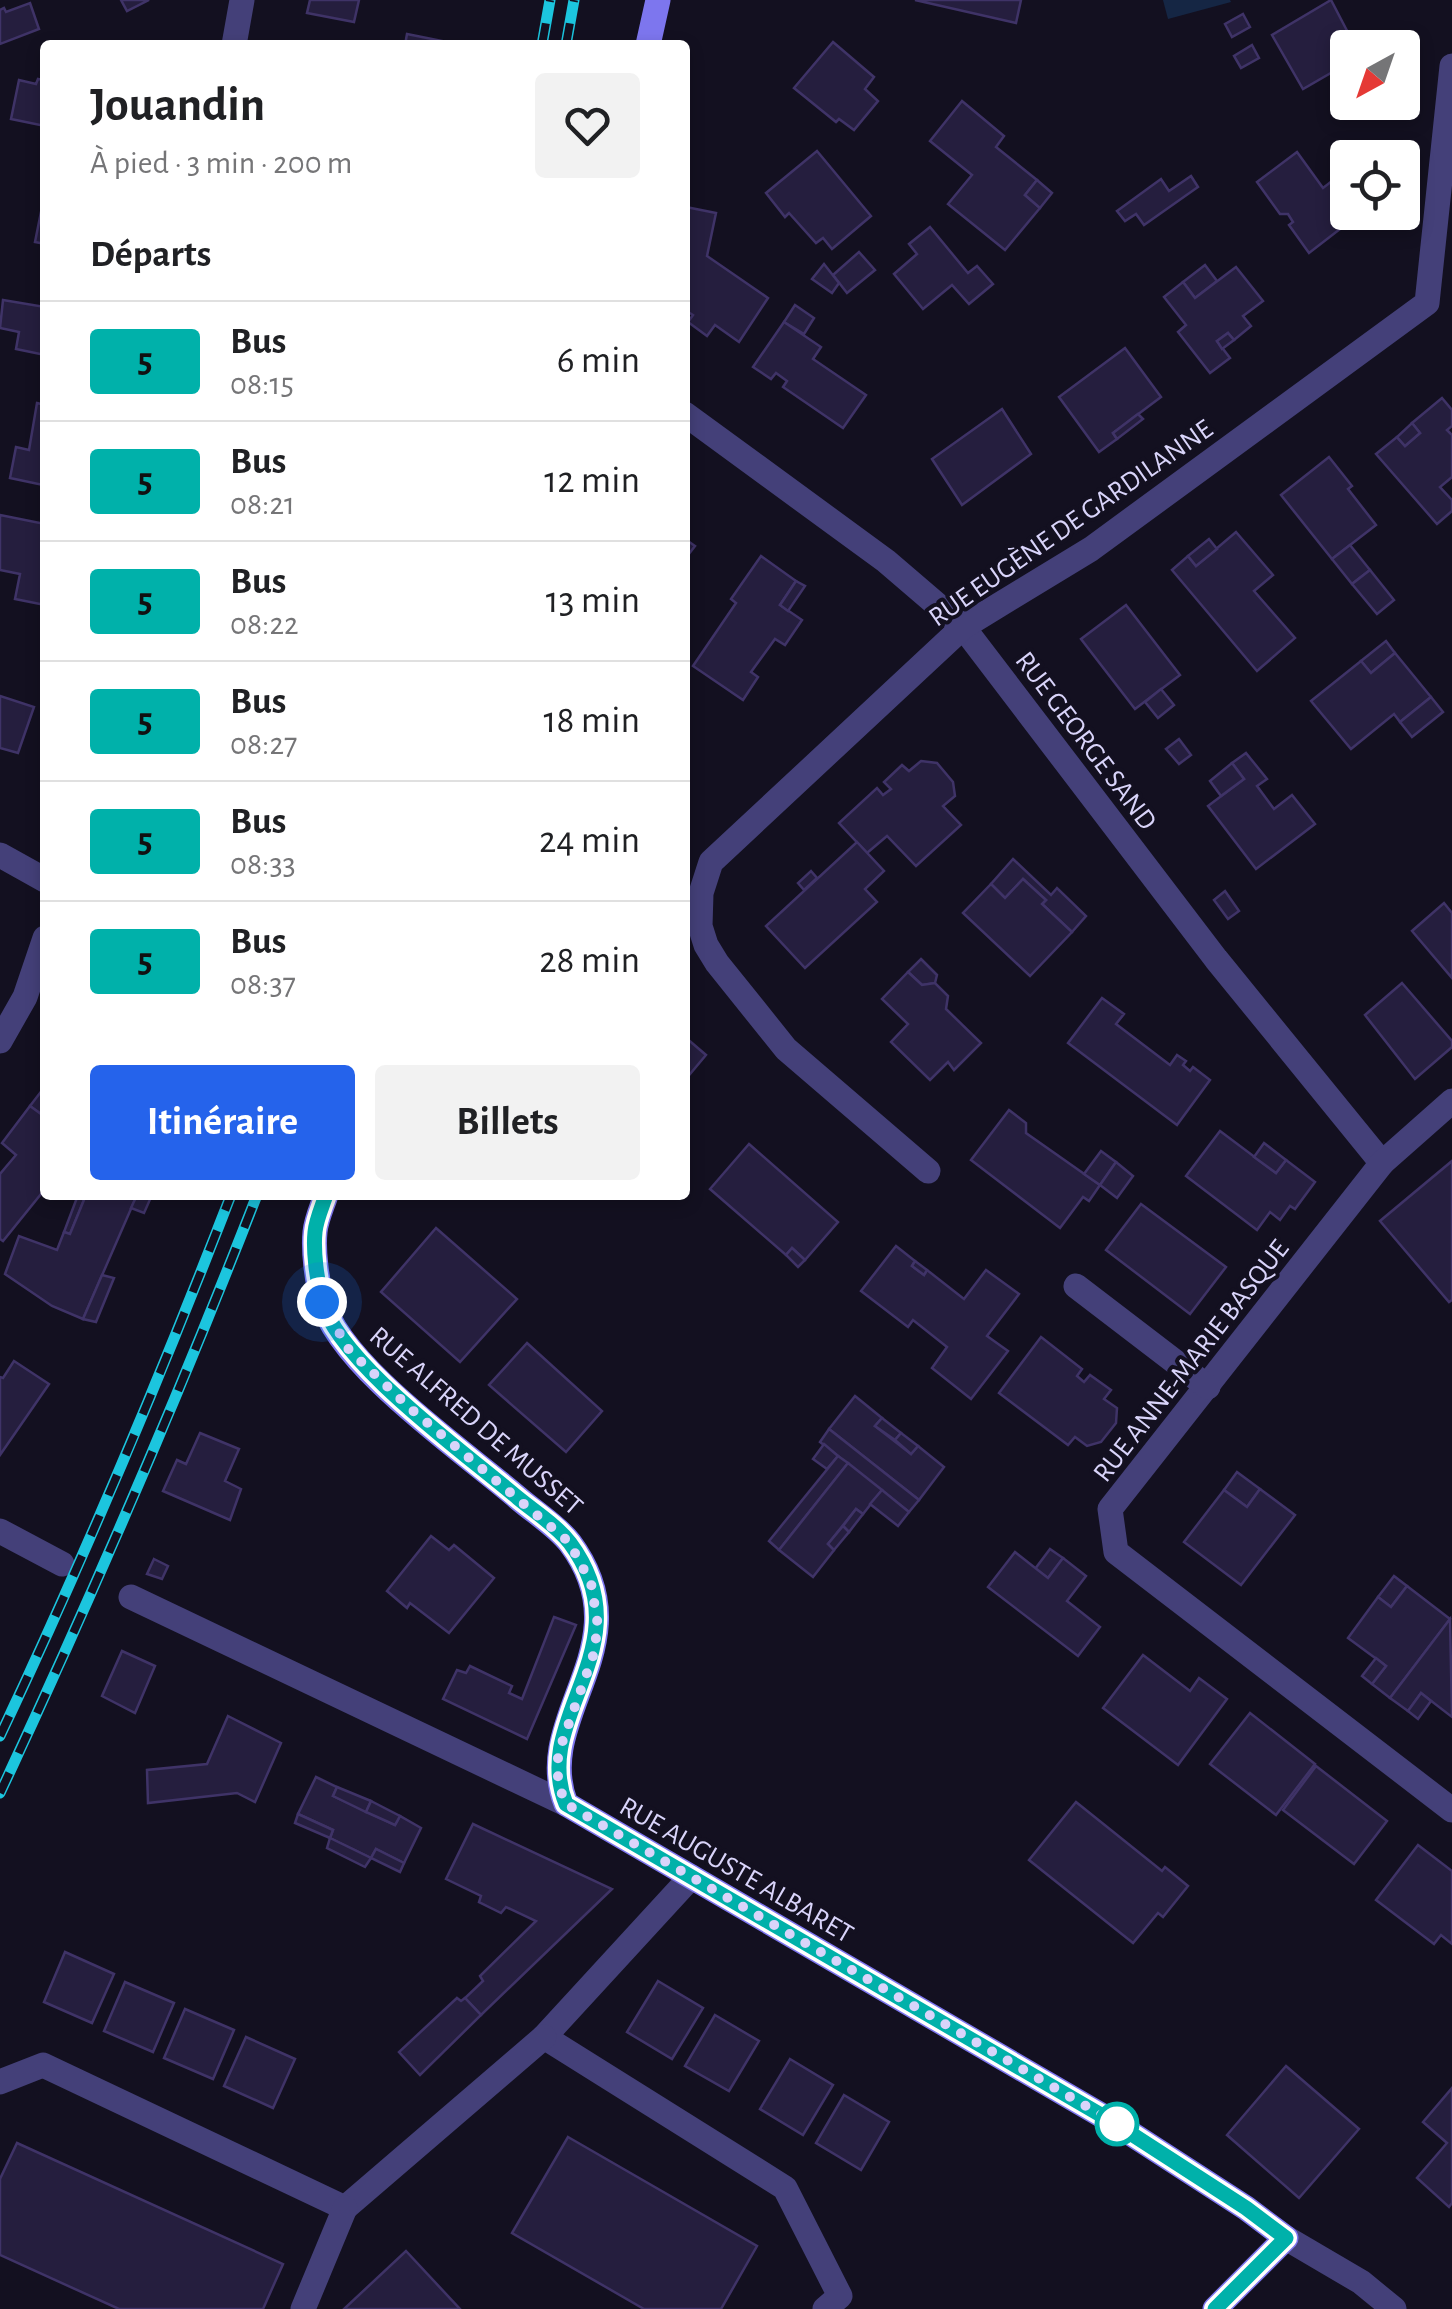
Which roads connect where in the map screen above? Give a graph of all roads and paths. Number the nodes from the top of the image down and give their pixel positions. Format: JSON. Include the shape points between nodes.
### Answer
{"nodes":[{"id":1,"x":242,"y":0,"type":"edge"},
{"id":2,"x":658,"y":0,"type":"edge"},
{"id":3,"x":235,"y":40,"type":"edge"},
{"id":4,"x":649,"y":40,"type":"edge"},
{"id":5,"x":1452,"y":66,"type":"edge"},
{"id":6,"x":1426,"y":303,"type":"junction"},
{"id":7,"x":1452,"y":311,"type":"edge"},
{"id":8,"x":690,"y":418,"type":"edge"},
{"id":9,"x":963,"y":627,"type":"junction"},
{"id":10,"x":0,"y":855,"type":"edge"},
{"id":11,"x":40,"y":877,"type":"edge"},
{"id":12,"x":40,"y":953,"type":"edge"},
{"id":13,"x":0,"y":1041,"type":"edge"},
{"id":14,"x":1452,"y":1101,"type":"edge"},
{"id":15,"x":1382,"y":1164,"type":"junction"},
{"id":16,"x":928,"y":1171,"type":"dead end"},
{"id":17,"x":325,"y":1200,"type":"edge"},
{"id":18,"x":1076,"y":1286,"type":"dead end"},
{"id":19,"x":1208,"y":1386,"type":"junction"},
{"id":20,"x":0,"y":1531,"type":"edge"},
{"id":21,"x":62,"y":1564,"type":"dead end"},
{"id":22,"x":131,"y":1598,"type":"dead end"},
{"id":23,"x":566,"y":1804,"type":"junction"},
{"id":24,"x":1452,"y":1810,"type":"edge"},
{"id":25,"x":691,"y":1877,"type":"junction"},
{"id":26,"x":544,"y":2037,"type":"junction"},
{"id":27,"x":0,"y":2082,"type":"edge"},
{"id":28,"x":346,"y":2208,"type":"junction"},
{"id":29,"x":1286,"y":2238,"type":"junction"},
{"id":30,"x":303,"y":2309,"type":"edge"},
{"id":31,"x":825,"y":2309,"type":"edge"},
{"id":32,"x":1215,"y":2309,"type":"edge"},
{"id":33,"x":1394,"y":2309,"type":"edge"}],
"edges":[{"from":1,"to":3,"type":"street"},
{"from":2,"to":4,"type":"street"},
{"from":5,"to":6,"type":"street"},
{"from":6,"to":7,"type":"street"},
{"from":6,"to":9,"type":"street","name":"RUE EUGÈNE DE GARDILANNE","via":[[1091,550]]},
{"from":8,"to":9,"type":"street","name":"RUE GEORGE SAND","via":[[886,561]]},
{"from":9,"to":15,"type":"street","name":"RUE GEORGE SAND"},
{"from":9,"to":16,"type":"street","name":"RUE EUGÈNE DE GARDILANNE","via":[[711,862],[701,893],[706,945],[786,1048]]},
{"from":10,"to":11,"type":"street"},
{"from":12,"to":13,"type":"street"},
{"from":14,"to":15,"type":"street","name":"RUE ANNE-MARIE BASQUE"},
{"from":15,"to":19,"type":"street","name":"RUE ANNE-MARIE BASQUE"},
{"from":17,"to":23,"type":"street","name":"RUE ALFRED DE MUSSET","via":[[315,1232],[322,1302],[349,1350],[569,1542],[591,1583],[598,1626],[593,1656],[558,1754]]},
{"from":18,"to":19,"type":"street"},
{"from":19,"to":24,"type":"street","name":"RUE ANNE-MARIE BASQUE","via":[[1110,1509],[1116,1552]]},
{"from":20,"to":21,"type":"street"},
{"from":22,"to":23,"type":"street","name":"RUE AUGUSTE ALBARET"},
{"from":23,"to":25,"type":"street","name":"RUE AUGUSTE ALBARET"},
{"from":25,"to":26,"type":"street"},
{"from":25,"to":29,"type":"street","name":"RUE AUGUSTE ALBARET","via":[[1113,2122]]},
{"from":26,"to":28,"type":"street"},
{"from":26,"to":31,"type":"street","via":[[785,2188],[840,2296]]},
{"from":27,"to":28,"type":"street","via":[[43,2065]]},
{"from":28,"to":30,"type":"street"},
{"from":29,"to":32,"type":"street"},
{"from":29,"to":33,"type":"street"}]}
